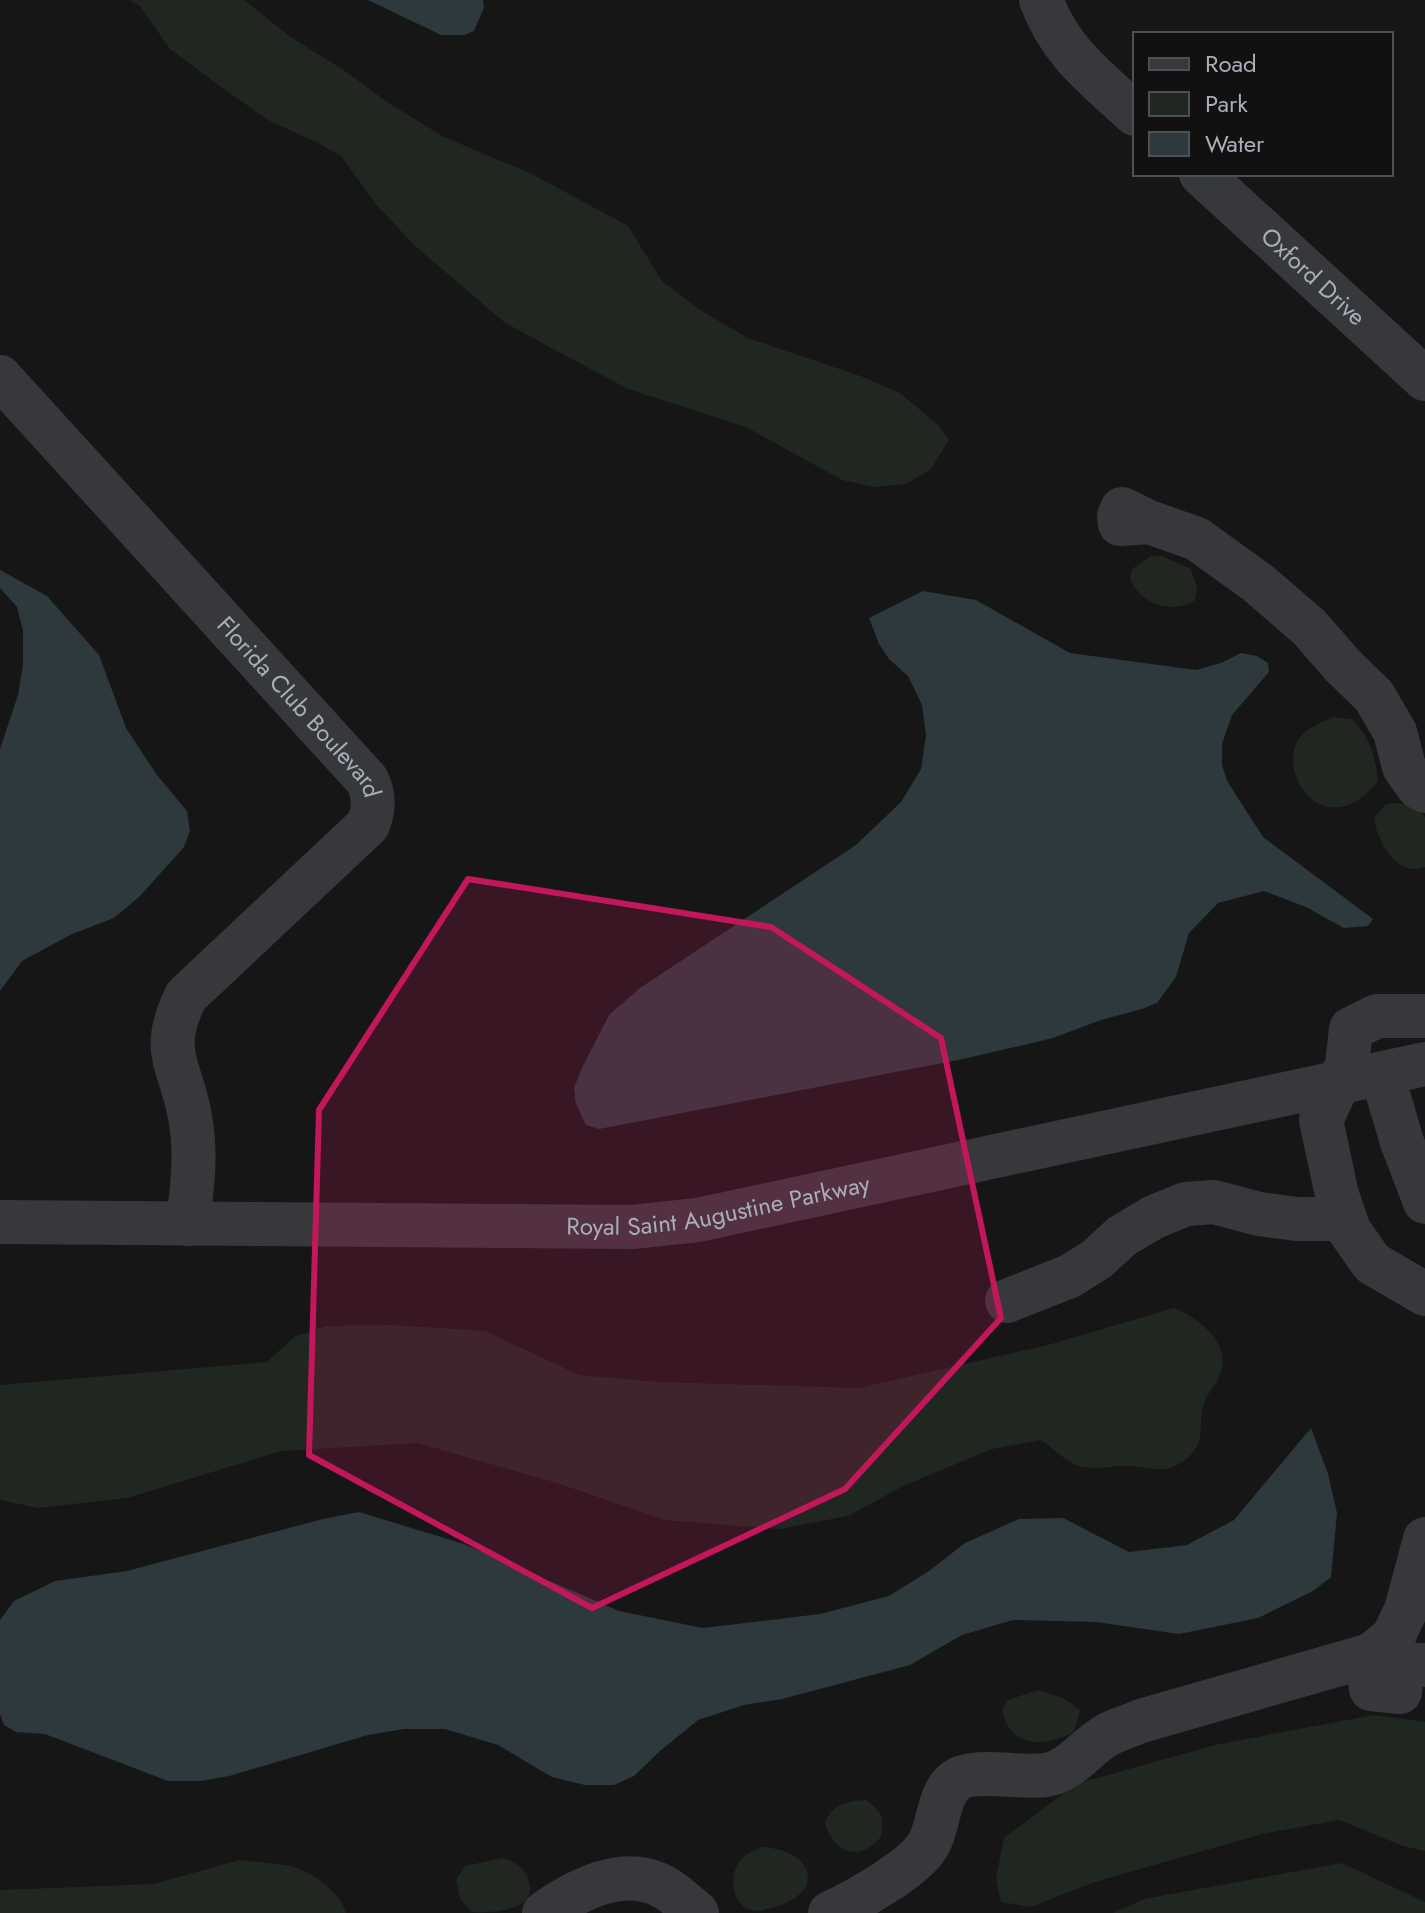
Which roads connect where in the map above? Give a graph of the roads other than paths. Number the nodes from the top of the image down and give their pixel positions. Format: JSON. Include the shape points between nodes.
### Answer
{"nodes":[{"id":1,"x":1041,"y":0,"type":"edge"},
{"id":2,"x":1133,"y":112,"type":"edge"},
{"id":3,"x":1203,"y":176,"type":"edge"},
{"id":4,"x":1425,"y":379,"type":"edge"},
{"id":5,"x":2,"y":384,"type":"edge"},
{"id":6,"x":1149,"y":522,"type":"dead end"},
{"id":7,"x":1425,"y":791,"type":"edge"},
{"id":8,"x":1425,"y":1016,"type":"edge"},
{"id":9,"x":1425,"y":1064,"type":"edge"},
{"id":10,"x":1382,"y":1074,"type":"junction"},
{"id":11,"x":1339,"y":1083,"type":"junction"},
{"id":12,"x":1425,"y":1202,"type":"edge"},
{"id":13,"x":1345,"y":1219,"type":"junction"},
{"id":14,"x":0,"y":1222,"type":"edge"},
{"id":15,"x":188,"y":1224,"type":"junction"},
{"id":16,"x":1425,"y":1294,"type":"edge"},
{"id":17,"x":1007,"y":1301,"type":"dead end"},
{"id":18,"x":1425,"y":1539,"type":"edge"},
{"id":19,"x":1397,"y":1667,"type":"edge"},
{"id":20,"x":544,"y":1913,"type":"edge"},
{"id":21,"x":697,"y":1913,"type":"edge"},
{"id":22,"x":830,"y":1913,"type":"edge"}],
"edges":[{"from":1,"to":2,"type":"street","via":[[1070,54]]},
{"from":3,"to":4,"type":"street","name":"Oxford Drive"},
{"from":5,"to":15,"type":"street","name":"Florida Club Boulevard","via":[[372,790],[374,810],[368,825],[186,996],[174,1020],[171,1050],[190,1116],[194,1162]]},
{"from":6,"to":7,"type":"street","via":[[1197,539],[1309,627],[1374,696],[1395,732],[1404,767]]},
{"from":8,"to":11,"type":"street","via":[[1377,1016],[1351,1029]]},
{"from":9,"to":10,"type":"street","name":"Royal Saint Augustine Parkway"},
{"from":10,"to":11,"type":"street","name":"Royal Saint Augustine Parkway"},
{"from":10,"to":12,"type":"street"},
{"from":11,"to":13,"type":"street","via":[[1321,1120]]},
{"from":11,"to":15,"type":"street","name":"Royal Saint Augustine Parkway","via":[[698,1220],[632,1227]]},
{"from":13,"to":16,"type":"street","via":[[1372,1263]]},
{"from":13,"to":17,"type":"street","via":[[1297,1219],[1214,1202],[1186,1204],[1122,1236],[1070,1276]]},
{"from":14,"to":15,"type":"street","name":"Royal Saint Augustine Parkway"},
{"from":18,"to":19,"type":"street","via":[[1393,1637]]},
{"from":19,"to":22,"type":"street","via":[[1308,1681],[1106,1736],[1051,1774],[971,1774],[955,1781],[945,1795],[927,1848],[912,1864]]},
{"from":20,"to":21,"type":"street","via":[[588,1886],[632,1879],[665,1888]]}]}
